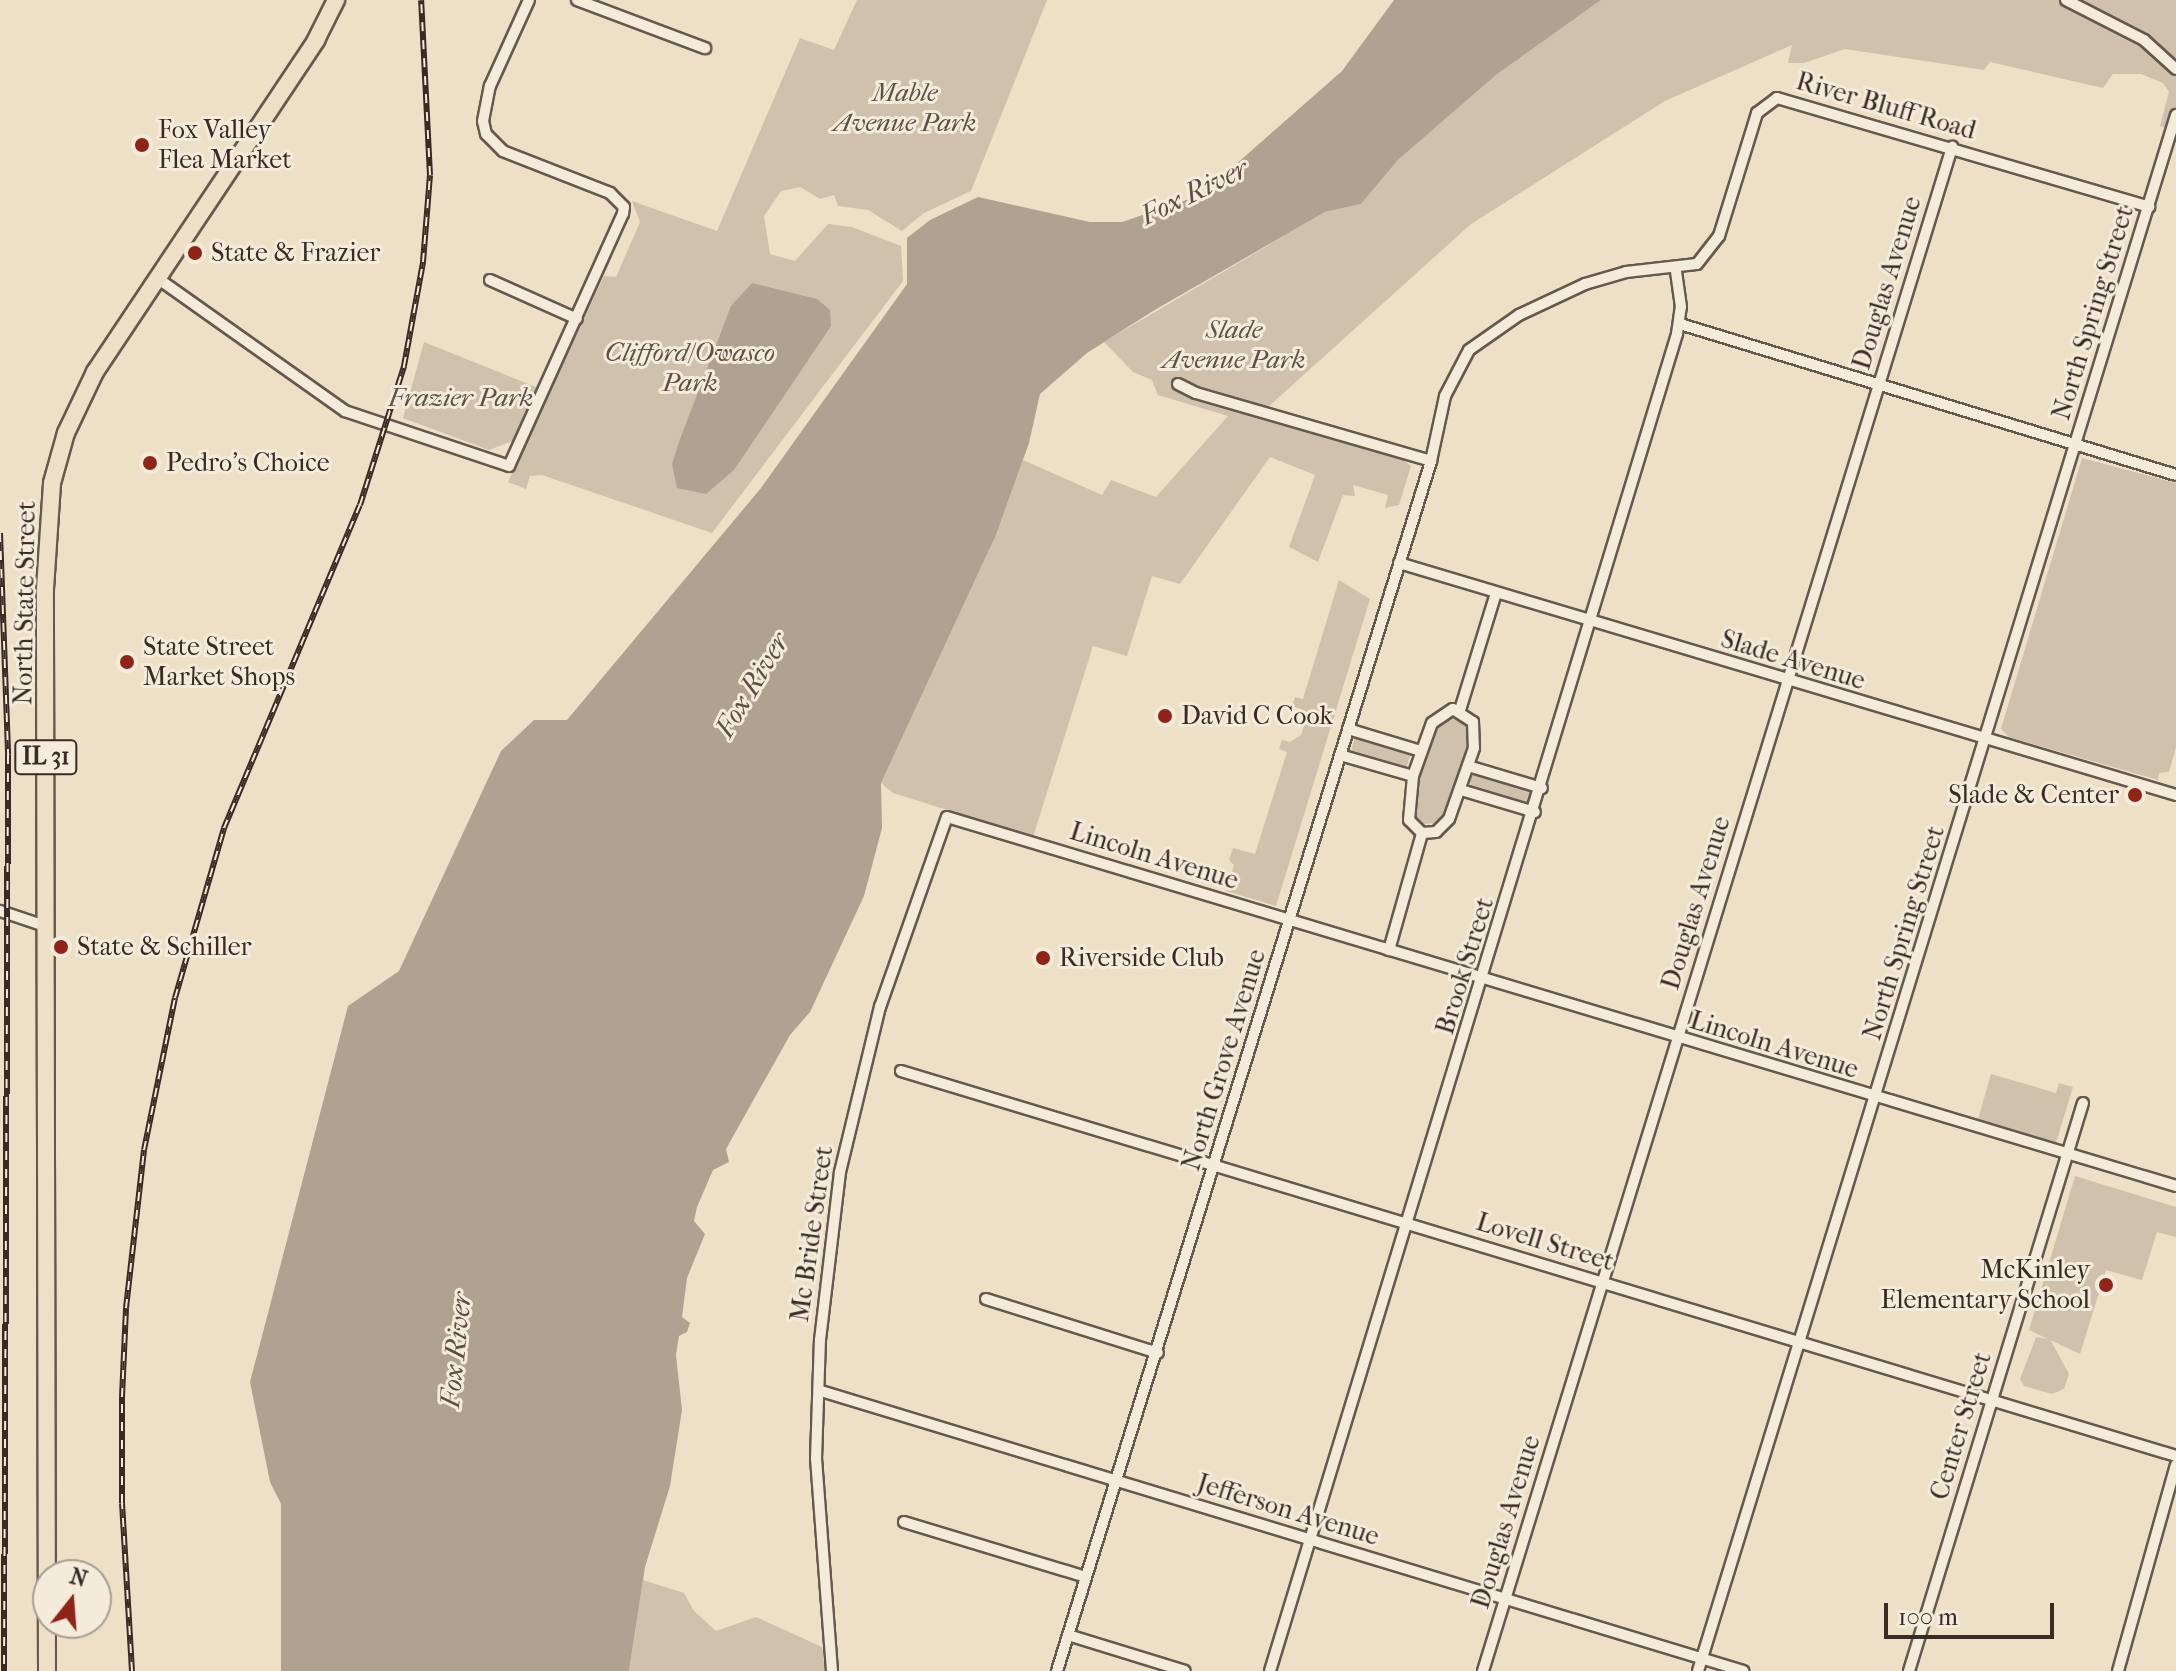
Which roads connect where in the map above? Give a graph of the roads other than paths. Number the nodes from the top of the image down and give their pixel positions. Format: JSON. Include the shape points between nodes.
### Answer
{"nodes":[{"id":1,"x":336,"y":0,"type":"edge"},
{"id":2,"x":529,"y":0,"type":"edge"},
{"id":3,"x":577,"y":0,"type":"edge"},
{"id":4,"x":2066,"y":0,"type":"edge"},
{"id":5,"x":705,"y":48,"type":"dead end"},
{"id":6,"x":2176,"y":69,"type":"edge"},
{"id":7,"x":2176,"y":115,"type":"edge"},
{"id":8,"x":1952,"y":147,"type":"junction"},
{"id":9,"x":2170,"y":155,"type":"edge"},
{"id":10,"x":2149,"y":207,"type":"junction"},
{"id":11,"x":1676,"y":270,"type":"junction"},
{"id":12,"x":160,"y":280,"type":"junction"},
{"id":13,"x":490,"y":280,"type":"dead end"},
{"id":14,"x":577,"y":319,"type":"junction"},
{"id":15,"x":1680,"y":324,"type":"junction"},
{"id":16,"x":1178,"y":384,"type":"dead end"},
{"id":17,"x":1878,"y":387,"type":"junction"},
{"id":18,"x":2076,"y":446,"type":"junction"},
{"id":19,"x":1431,"y":461,"type":"junction"},
{"id":20,"x":2176,"y":475,"type":"edge"},
{"id":21,"x":1399,"y":563,"type":"junction"},
{"id":22,"x":1496,"y":593,"type":"junction"},
{"id":23,"x":1592,"y":622,"type":"junction"},
{"id":24,"x":1787,"y":681,"type":"junction"},
{"id":25,"x":1460,"y":710,"type":"junction"},
{"id":26,"x":1348,"y":729,"type":"junction"},
{"id":27,"x":1985,"y":739,"type":"junction"},
{"id":28,"x":1421,"y":751,"type":"junction"},
{"id":29,"x":1340,"y":755,"type":"junction"},
{"id":30,"x":1468,"y":766,"type":"junction"},
{"id":31,"x":1413,"y":776,"type":"junction"},
{"id":32,"x":1542,"y":788,"type":"junction"},
{"id":33,"x":1461,"y":790,"type":"junction"},
{"id":34,"x":2176,"y":795,"type":"edge"},
{"id":35,"x":1535,"y":812,"type":"junction"},
{"id":36,"x":947,"y":817,"type":"joint"},
{"id":37,"x":1422,"y":833,"type":"junction"},
{"id":38,"x":0,"y":911,"type":"edge"},
{"id":39,"x":1290,"y":920,"type":"junction"},
{"id":40,"x":45,"y":926,"type":"junction"},
{"id":41,"x":1389,"y":950,"type":"junction"},
{"id":42,"x":1484,"y":979,"type":"junction"},
{"id":43,"x":1677,"y":1039,"type":"junction"},
{"id":44,"x":901,"y":1071,"type":"dead end"},
{"id":45,"x":1876,"y":1099,"type":"junction"},
{"id":46,"x":2083,"y":1103,"type":"dead end"},
{"id":47,"x":2067,"y":1154,"type":"junction"},
{"id":48,"x":1215,"y":1164,"type":"junction"},
{"id":49,"x":2176,"y":1186,"type":"edge"},
{"id":50,"x":1408,"y":1223,"type":"junction"},
{"id":51,"x":1603,"y":1282,"type":"junction"},
{"id":52,"x":986,"y":1299,"type":"dead end"},
{"id":53,"x":1801,"y":1341,"type":"junction"},
{"id":54,"x":1158,"y":1353,"type":"junction"},
{"id":55,"x":821,"y":1391,"type":"junction"},
{"id":56,"x":1993,"y":1400,"type":"junction"},
{"id":57,"x":2176,"y":1456,"type":"edge"},
{"id":58,"x":2176,"y":1465,"type":"edge"},
{"id":59,"x":1118,"y":1482,"type":"junction"},
{"id":60,"x":904,"y":1522,"type":"dead end"},
{"id":61,"x":1310,"y":1540,"type":"junction"},
{"id":62,"x":1086,"y":1577,"type":"junction"},
{"id":63,"x":1505,"y":1599,"type":"junction"},
{"id":64,"x":1068,"y":1635,"type":"junction"},
{"id":65,"x":1702,"y":1658,"type":"junction"},
{"id":66,"x":46,"y":1670,"type":"edge"},
{"id":67,"x":832,"y":1671,"type":"edge"},
{"id":68,"x":1057,"y":1671,"type":"edge"},
{"id":69,"x":1185,"y":1671,"type":"edge"},
{"id":70,"x":1270,"y":1671,"type":"edge"},
{"id":71,"x":1483,"y":1671,"type":"edge"},
{"id":72,"x":1698,"y":1671,"type":"edge"},
{"id":73,"x":1743,"y":1671,"type":"edge"},
{"id":74,"x":1909,"y":1671,"type":"edge"},
{"id":75,"x":2118,"y":1671,"type":"edge"}],
"edges":[{"from":1,"to":12,"type":"main road","name":"North State Street","number":"IL 31","via":[[316,40]]},
{"from":2,"to":14,"type":"street","via":[[490,86],[483,121],[486,134],[503,151],[610,193],[624,207]]},
{"from":3,"to":5,"type":"street"},
{"from":4,"to":6,"type":"street","via":[[2144,40]]},
{"from":7,"to":9,"type":"street","name":"North Spring Street"},
{"from":8,"to":10,"type":"street","name":"River Bluff Road"},
{"from":8,"to":11,"type":"street","name":"River Bluff Road","via":[[1799,101],[1772,100],[1754,119],[1715,243],[1697,264]]},
{"from":8,"to":17,"type":"street","name":"Douglas Avenue"},
{"from":9,"to":10,"type":"street","name":"North Spring Street"},
{"from":10,"to":18,"type":"street","name":"North Spring Street"},
{"from":11,"to":15,"type":"street","name":"Brook Street"},
{"from":11,"to":19,"type":"street","name":"River Bluff Road","via":[[1626,272],[1585,284],[1519,315],[1480,341],[1453,376]]},
{"from":12,"to":14,"type":"street","via":[[345,411],[509,466]]},
{"from":12,"to":40,"type":"main road","name":"North State Street","number":"IL 31","via":[[83,393],[52,483],[45,589]]},
{"from":13,"to":14,"type":"street"},
{"from":15,"to":17,"type":"street"},
{"from":15,"to":23,"type":"street","name":"Brook Street"},
{"from":16,"to":19,"type":"street"},
{"from":17,"to":18,"type":"street"},
{"from":17,"to":24,"type":"street","name":"Douglas Avenue"},
{"from":18,"to":20,"type":"street"},
{"from":18,"to":27,"type":"street","name":"North Spring Street"},
{"from":19,"to":21,"type":"street","name":"North Grove Avenue"},
{"from":21,"to":22,"type":"street","name":"Slade Avenue"},
{"from":21,"to":26,"type":"street","name":"North Grove Avenue"},
{"from":22,"to":23,"type":"street","name":"Slade Avenue"},
{"from":22,"to":25,"type":"street"},
{"from":23,"to":24,"type":"street","name":"Slade Avenue"},
{"from":23,"to":32,"type":"street","name":"Brook Street"},
{"from":24,"to":27,"type":"street","name":"Slade Avenue"},
{"from":24,"to":43,"type":"street","name":"Douglas Avenue"},
{"from":25,"to":28,"type":"street","via":[[1438,715]]},
{"from":25,"to":30,"type":"street","via":[[1475,728]]},
{"from":26,"to":28,"type":"street"},
{"from":26,"to":29,"type":"street","name":"North Grove Avenue"},
{"from":27,"to":34,"type":"street","name":"Slade Avenue"},
{"from":27,"to":45,"type":"street","name":"North Spring Street"},
{"from":28,"to":31,"type":"street"},
{"from":29,"to":31,"type":"street"},
{"from":29,"to":39,"type":"street","name":"North Grove Avenue"},
{"from":30,"to":32,"type":"street"},
{"from":30,"to":33,"type":"street"},
{"from":31,"to":37,"type":"street","via":[[1409,820]]},
{"from":32,"to":35,"type":"street","name":"Brook Street"},
{"from":33,"to":35,"type":"street"},
{"from":33,"to":37,"type":"street","via":[[1445,825]]},
{"from":35,"to":42,"type":"street","name":"Brook Street"},
{"from":36,"to":39,"type":"street","name":"Lincoln Avenue"},
{"from":36,"to":55,"type":"street","name":"Mc Bride Street","via":[[880,1007],[851,1116],[820,1340]]},
{"from":37,"to":41,"type":"street"},
{"from":38,"to":40,"type":"street"},
{"from":39,"to":41,"type":"street","name":"Lincoln Avenue"},
{"from":39,"to":48,"type":"street","name":"North Grove Avenue"},
{"from":40,"to":66,"type":"main road","name":"North State Street","number":"IL 31"},
{"from":41,"to":42,"type":"street","name":"Lincoln Avenue"},
{"from":42,"to":43,"type":"street","name":"Lincoln Avenue"},
{"from":42,"to":50,"type":"street","name":"Brook Street"},
{"from":43,"to":45,"type":"street","name":"Lincoln Avenue"},
{"from":43,"to":51,"type":"street","name":"Douglas Avenue"},
{"from":44,"to":48,"type":"street","name":"Lovell Street"},
{"from":45,"to":47,"type":"street","name":"Lincoln Avenue"},
{"from":45,"to":53,"type":"street","name":"North Spring Street"},
{"from":46,"to":47,"type":"street","name":"Center Street"},
{"from":47,"to":49,"type":"street","name":"Lincoln Avenue"},
{"from":47,"to":56,"type":"street","name":"Center Street"},
{"from":48,"to":50,"type":"street","name":"Lovell Street"},
{"from":48,"to":54,"type":"street","name":"North Grove Avenue"},
{"from":50,"to":51,"type":"street","name":"Lovell Street"},
{"from":50,"to":61,"type":"street","name":"Brook Street"},
{"from":51,"to":53,"type":"street","name":"Lovell Street"},
{"from":51,"to":63,"type":"street","name":"Douglas Avenue"},
{"from":52,"to":54,"type":"street"},
{"from":53,"to":56,"type":"street","name":"Lovell Street"},
{"from":53,"to":65,"type":"street","name":"North Spring Street"},
{"from":54,"to":59,"type":"street","name":"North Grove Avenue"},
{"from":55,"to":59,"type":"street","name":"Jefferson Avenue"},
{"from":55,"to":67,"type":"street","name":"Mc Bride Street","via":[[816,1459]]},
{"from":56,"to":57,"type":"street","name":"Lovell Street"},
{"from":56,"to":74,"type":"street","name":"Center Street"},
{"from":58,"to":75,"type":"street"},
{"from":59,"to":61,"type":"street","name":"Jefferson Avenue"},
{"from":59,"to":62,"type":"street","name":"North Grove Avenue"},
{"from":60,"to":62,"type":"street"},
{"from":61,"to":63,"type":"street","name":"Jefferson Avenue"},
{"from":61,"to":70,"type":"street","name":"Brook Street"},
{"from":62,"to":64,"type":"street","name":"North Grove Avenue"},
{"from":63,"to":65,"type":"street","name":"Jefferson Avenue"},
{"from":63,"to":71,"type":"street","name":"Douglas Avenue"},
{"from":64,"to":68,"type":"street","name":"North Grove Avenue"},
{"from":64,"to":69,"type":"street"},
{"from":65,"to":72,"type":"street","name":"North Spring Street"},
{"from":65,"to":73,"type":"street","name":"Jefferson Avenue"}]}
